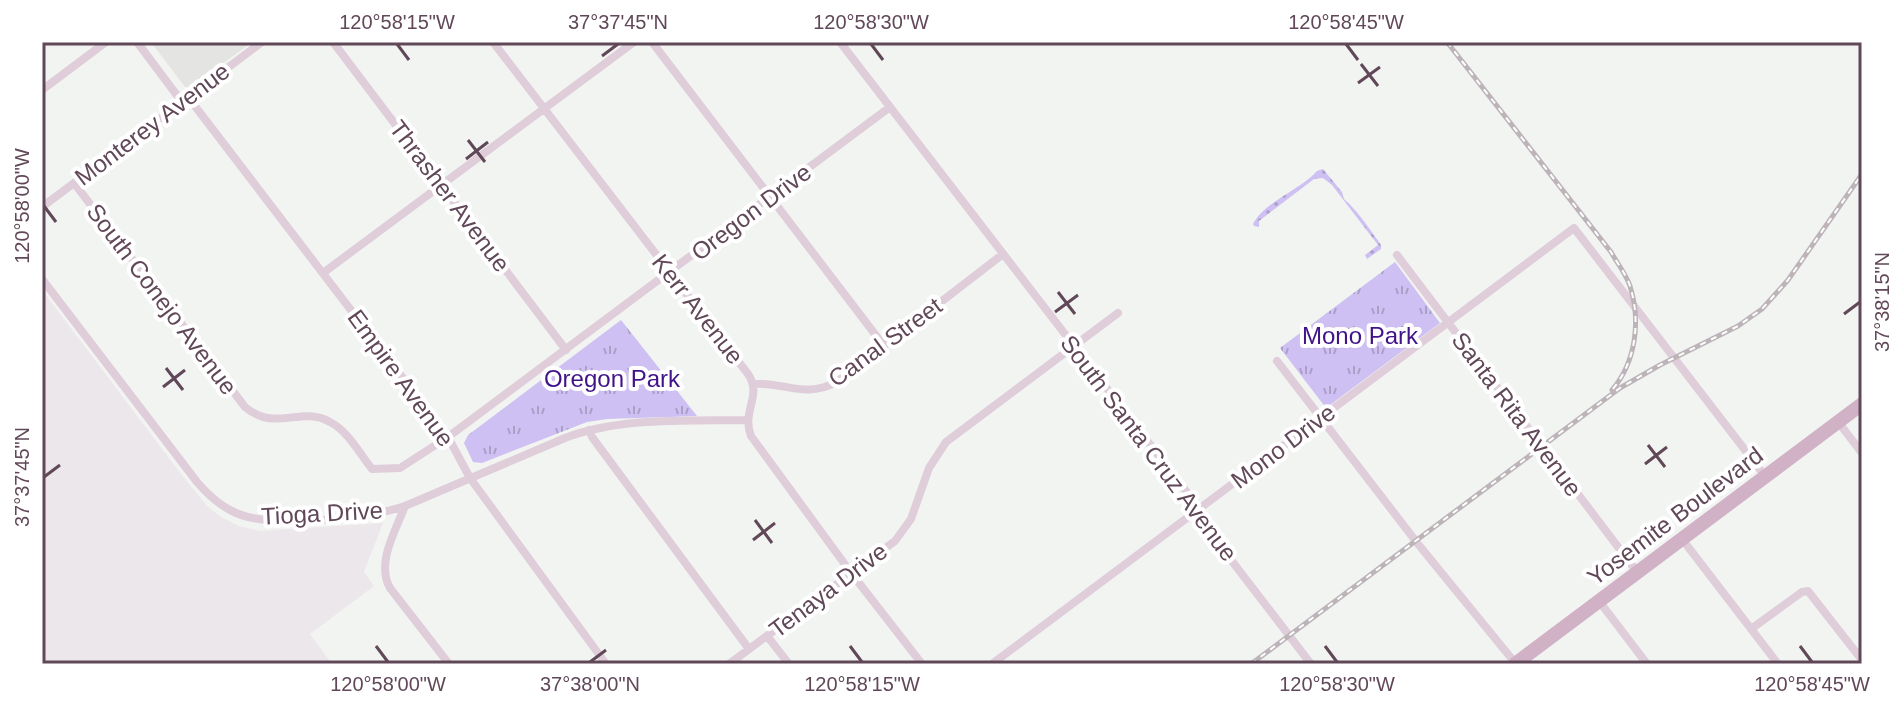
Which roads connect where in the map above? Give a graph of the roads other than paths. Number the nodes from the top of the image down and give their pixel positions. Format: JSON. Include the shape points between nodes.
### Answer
{"nodes":[{"id":1,"x":106,"y":42,"type":"edge"},
{"id":2,"x":137,"y":42,"type":"edge"},
{"id":3,"x":262,"y":42,"type":"edge"},
{"id":4,"x":333,"y":42,"type":"edge"},
{"id":5,"x":493,"y":42,"type":"edge"},
{"id":6,"x":634,"y":42,"type":"edge"},
{"id":7,"x":652,"y":42,"type":"edge"},
{"id":8,"x":840,"y":42,"type":"edge"},
{"id":9,"x":42,"y":90,"type":"edge"},
{"id":10,"x":185,"y":99,"type":"junction"},
{"id":11,"x":890,"y":107,"type":"junction"},
{"id":12,"x":544,"y":109,"type":"junction"},
{"id":13,"x":74,"y":183,"type":"junction"},
{"id":14,"x":442,"y":185,"type":"junction"},
{"id":15,"x":770,"y":199,"type":"junction"},
{"id":16,"x":42,"y":207,"type":"edge"},
{"id":17,"x":1003,"y":254,"type":"junction"},
{"id":18,"x":1397,"y":255,"type":"dead end"},
{"id":19,"x":323,"y":273,"type":"junction"},
{"id":20,"x":670,"y":273,"type":"junction"},
{"id":21,"x":42,"y":279,"type":"edge"},
{"id":22,"x":1118,"y":313,"type":"dead end"},
{"id":23,"x":1449,"y":322,"type":"junction"},
{"id":24,"x":884,"y":346,"type":"junction"},
{"id":25,"x":1074,"y":346,"type":"junction"},
{"id":26,"x":566,"y":350,"type":"junction"},
{"id":27,"x":1277,"y":361,"type":"dead end"},
{"id":28,"x":754,"y":384,"type":"junction"},
{"id":29,"x":1862,"y":404,"type":"edge"},
{"id":30,"x":1320,"y":418,"type":"junction"},
{"id":31,"x":747,"y":420,"type":"junction"},
{"id":32,"x":1839,"y":423,"type":"junction"},
{"id":33,"x":589,"y":430,"type":"junction"},
{"id":34,"x":448,"y":437,"type":"junction"},
{"id":35,"x":1862,"y":453,"type":"edge"},
{"id":36,"x":372,"y":469,"type":"joint"},
{"id":37,"x":1765,"y":476,"type":"junction"},
{"id":38,"x":470,"y":478,"type":"junction"},
{"id":39,"x":405,"y":506,"type":"junction"},
{"id":40,"x":1199,"y":508,"type":"junction"},
{"id":41,"x":1682,"y":539,"type":"junction"},
{"id":42,"x":1637,"y":572,"type":"junction"},
{"id":43,"x":852,"y":574,"type":"junction"},
{"id":44,"x":1599,"y":601,"type":"junction"},
{"id":45,"x":1751,"y":629,"type":"junction"},
{"id":46,"x":767,"y":636,"type":"junction"},
{"id":47,"x":749,"y":649,"type":"junction"},
{"id":48,"x":1862,"y":660,"type":"edge"},
{"id":49,"x":449,"y":664,"type":"edge"},
{"id":50,"x":606,"y":664,"type":"edge"},
{"id":51,"x":729,"y":664,"type":"edge"},
{"id":52,"x":789,"y":664,"type":"edge"},
{"id":53,"x":922,"y":664,"type":"edge"},
{"id":54,"x":992,"y":664,"type":"edge"},
{"id":55,"x":1311,"y":664,"type":"edge"},
{"id":56,"x":1515,"y":664,"type":"edge"},
{"id":57,"x":1647,"y":664,"type":"edge"},
{"id":58,"x":1778,"y":664,"type":"edge"}],
"edges":[{"from":1,"to":9,"type":"street"},
{"from":2,"to":10,"type":"street","name":"Empire Avenue"},
{"from":3,"to":10,"type":"street","name":"Monterey Avenue"},
{"from":4,"to":14,"type":"street","name":"Thrasher Avenue"},
{"from":5,"to":12,"type":"street","name":"Kerr Avenue"},
{"from":6,"to":12,"type":"street"},
{"from":7,"to":15,"type":"street"},
{"from":8,"to":11,"type":"street","name":"South Santa Cruz Avenue"},
{"from":10,"to":13,"type":"street","name":"Monterey Avenue"},
{"from":10,"to":19,"type":"street","name":"Empire Avenue"},
{"from":11,"to":15,"type":"street","name":"Oregon Drive"},
{"from":11,"to":17,"type":"street","name":"South Santa Cruz Avenue"},
{"from":12,"to":14,"type":"street"},
{"from":12,"to":20,"type":"street","name":"Kerr Avenue"},
{"from":13,"to":16,"type":"street","name":"Monterey Avenue"},
{"from":13,"to":36,"type":"street","name":"South Conejo Avenue","via":[[245,407],[267,419],[309,416],[330,421]]},
{"from":14,"to":19,"type":"street"},
{"from":14,"to":26,"type":"street","name":"Thrasher Avenue"},
{"from":15,"to":20,"type":"street","name":"Oregon Drive"},
{"from":15,"to":24,"type":"street"},
{"from":17,"to":24,"type":"street","name":"Canal Street"},
{"from":17,"to":25,"type":"street","name":"South Santa Cruz Avenue"},
{"from":18,"to":23,"type":"street","name":"Santa Rita Avenue"},
{"from":19,"to":34,"type":"street","name":"Empire Avenue"},
{"from":20,"to":26,"type":"street","name":"Oregon Drive"},
{"from":20,"to":28,"type":"street","name":"Kerr Avenue"},
{"from":21,"to":39,"type":"street","name":"Tioga Drive","via":[[192,477],[225,507],[249,517],[281,520],[354,517]]},
{"from":22,"to":25,"type":"street","name":"Tenaya Drive"},
{"from":23,"to":30,"type":"street","name":"Mono Drive"},
{"from":23,"to":37,"type":"street","name":"Mono Drive","via":[[1574,228]]},
{"from":23,"to":42,"type":"street","name":"Santa Rita Avenue"},
{"from":24,"to":28,"type":"street","name":"Canal Street","via":[[837,382],[817,390]]},
{"from":25,"to":40,"type":"street","name":"South Santa Cruz Avenue"},
{"from":25,"to":43,"type":"street","name":"Tenaya Drive","via":[[946,442],[929,468],[905,529]]},
{"from":26,"to":34,"type":"street","name":"Oregon Drive"},
{"from":27,"to":30,"type":"street"},
{"from":28,"to":31,"type":"street","name":"Kerr Avenue"},
{"from":29,"to":32,"type":"main road","name":"Yosemite Boulevard"},
{"from":30,"to":40,"type":"street","name":"Mono Drive"},
{"from":30,"to":56,"type":"street"},
{"from":31,"to":33,"type":"street","name":"Tioga Drive"},
{"from":31,"to":43,"type":"street","via":[[753,439]]},
{"from":32,"to":35,"type":"street"},
{"from":32,"to":37,"type":"main road","name":"Yosemite Boulevard"},
{"from":33,"to":38,"type":"street","name":"Tioga Drive"},
{"from":33,"to":47,"type":"street"},
{"from":34,"to":36,"type":"street","name":"Oregon Drive","via":[[400,468]]},
{"from":34,"to":38,"type":"street","name":"Empire Avenue"},
{"from":37,"to":41,"type":"main road","name":"Yosemite Boulevard"},
{"from":38,"to":39,"type":"street","name":"Tioga Drive"},
{"from":38,"to":50,"type":"street","name":"Empire Avenue"},
{"from":39,"to":49,"type":"street","via":[[384,564],[385,578]]},
{"from":40,"to":54,"type":"street","name":"Mono Drive"},
{"from":40,"to":55,"type":"street","name":"South Santa Cruz Avenue","via":[[1228,556]]},
{"from":41,"to":42,"type":"main road","name":"Yosemite Boulevard"},
{"from":41,"to":45,"type":"street"},
{"from":42,"to":44,"type":"main road","name":"Yosemite Boulevard"},
{"from":43,"to":46,"type":"street","name":"Tenaya Drive"},
{"from":43,"to":53,"type":"street"},
{"from":44,"to":56,"type":"main road","name":"Yosemite Boulevard"},
{"from":44,"to":57,"type":"street"},
{"from":45,"to":48,"type":"street","via":[[1808,591]]},
{"from":45,"to":58,"type":"street"},
{"from":46,"to":47,"type":"street","name":"Tenaya Drive"},
{"from":46,"to":52,"type":"street"},
{"from":47,"to":51,"type":"street","name":"Tenaya Drive"}]}
